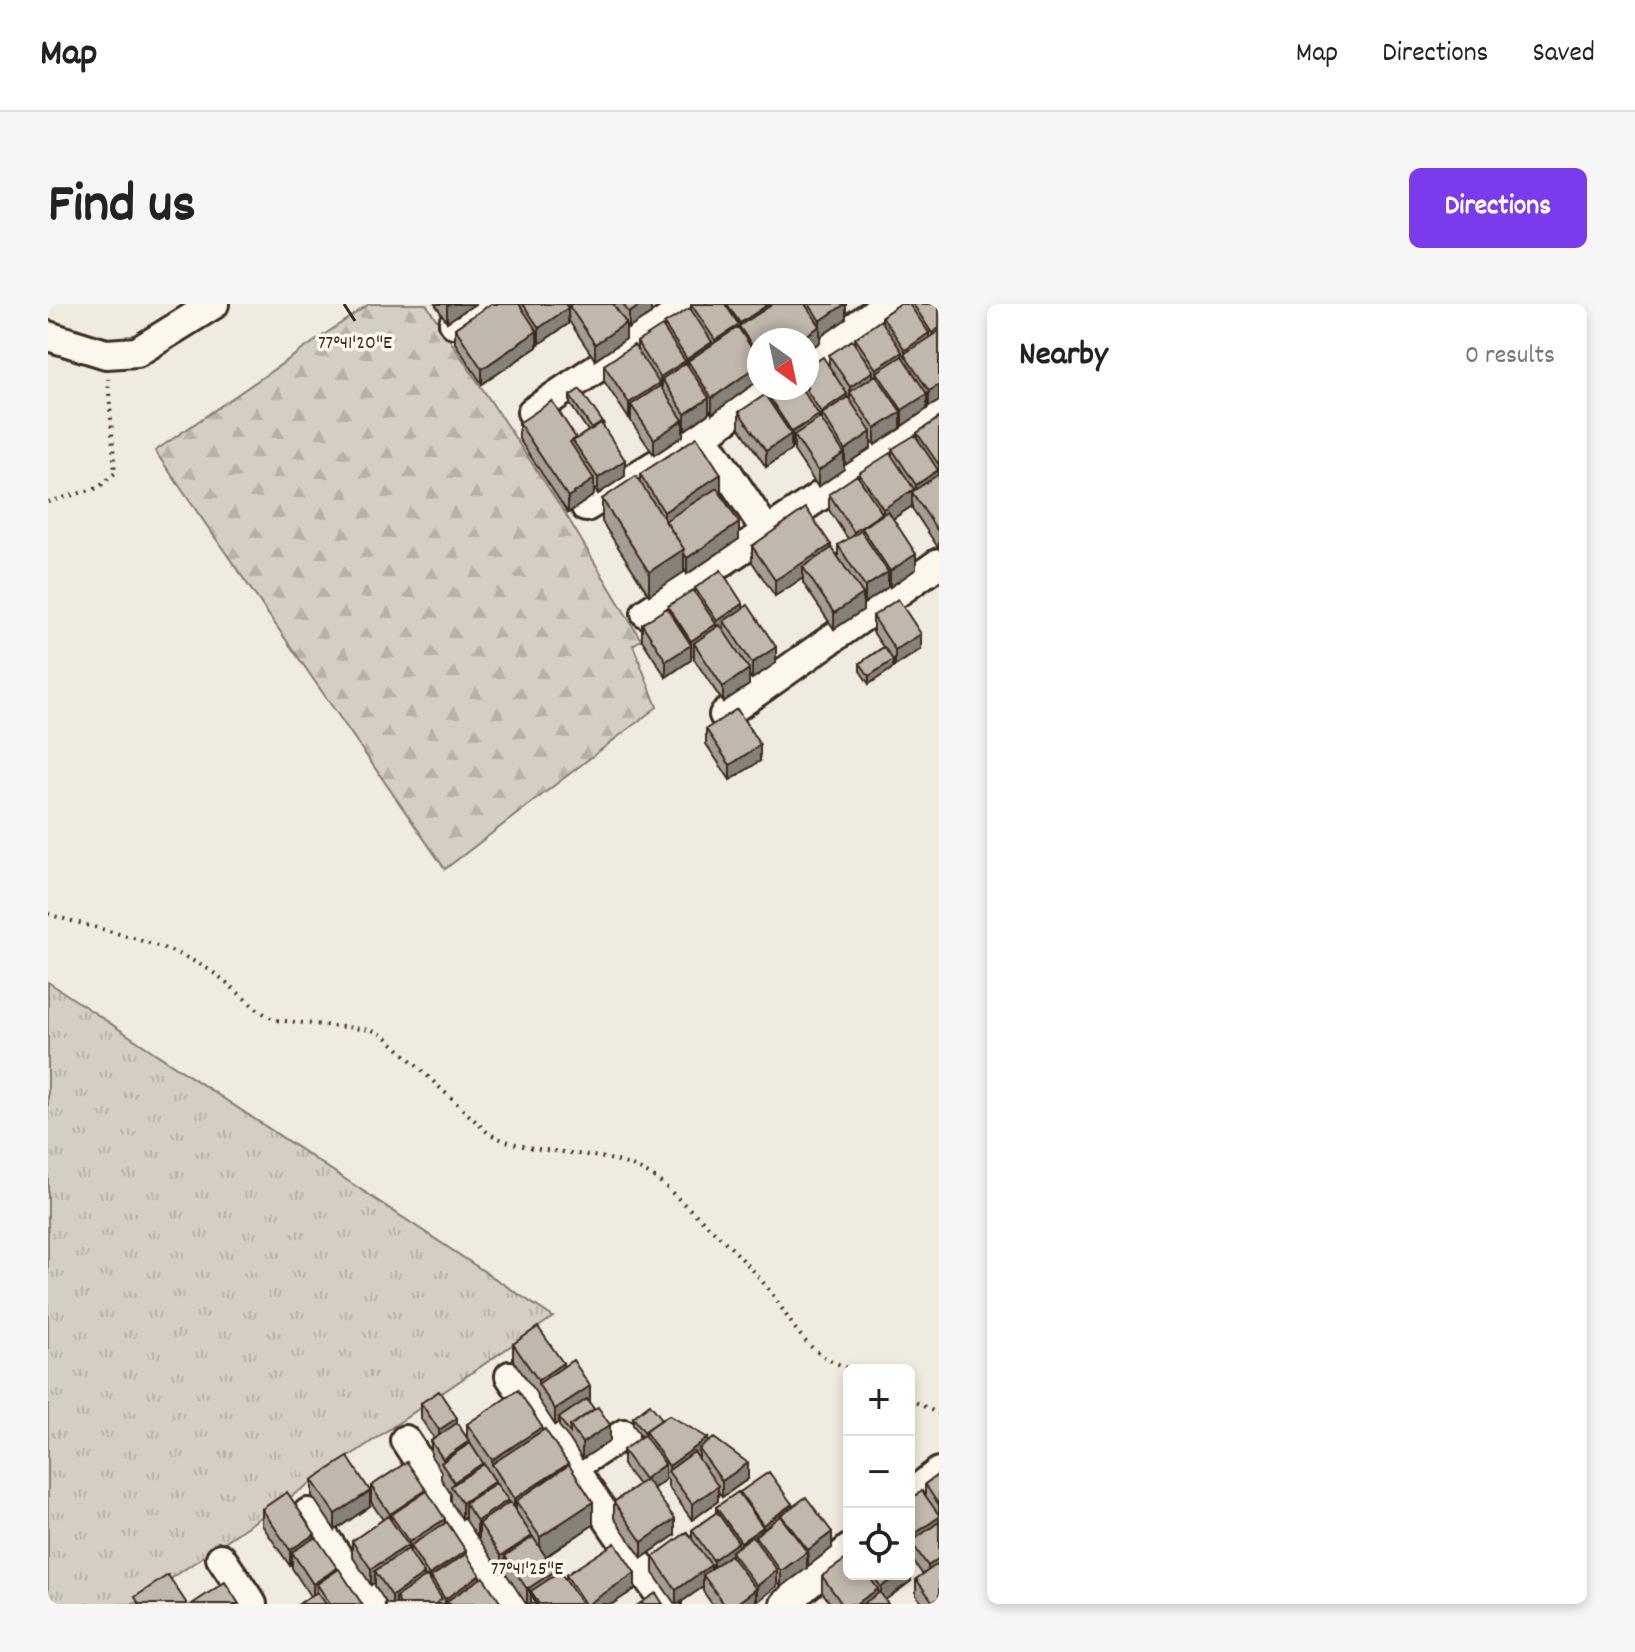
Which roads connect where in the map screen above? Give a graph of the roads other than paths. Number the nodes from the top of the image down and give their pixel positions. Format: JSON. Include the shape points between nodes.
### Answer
{"nodes":[{"id":1,"x":214,"y":304,"type":"edge"},
{"id":2,"x":483,"y":304,"type":"edge"},
{"id":3,"x":691,"y":304,"type":"edge"},
{"id":4,"x":887,"y":304,"type":"edge"},
{"id":5,"x":857,"y":312,"type":"edge"},
{"id":6,"x":175,"y":314,"type":"edge"},
{"id":7,"x":454,"y":323,"type":"dead end"},
{"id":8,"x":48,"y":336,"type":"edge"},
{"id":9,"x":819,"y":349,"type":"edge"},
{"id":10,"x":752,"y":400,"type":"edge"},
{"id":11,"x":532,"y":412,"type":"edge"},
{"id":12,"x":939,"y":415,"type":"edge"},
{"id":13,"x":703,"y":436,"type":"junction"},
{"id":14,"x":586,"y":507,"type":"dead end"},
{"id":15,"x":767,"y":532,"type":"junction"},
{"id":16,"x":939,"y":563,"type":"edge"},
{"id":17,"x":646,"y":613,"type":"dead end"},
{"id":18,"x":724,"y":715,"type":"edge"},
{"id":19,"x":510,"y":1376,"type":"dead end"},
{"id":20,"x":624,"y":1434,"type":"dead end"},
{"id":21,"x":405,"y":1440,"type":"dead end"},
{"id":22,"x":573,"y":1467,"type":"junction"},
{"id":23,"x":939,"y":1472,"type":"edge"},
{"id":24,"x":915,"y":1491,"type":"edge"},
{"id":25,"x":308,"y":1513,"type":"dead end"},
{"id":26,"x":665,"y":1550,"type":"edge"},
{"id":27,"x":843,"y":1555,"type":"edge"},
{"id":28,"x":221,"y":1558,"type":"dead end"},
{"id":29,"x":641,"y":1567,"type":"junction"},
{"id":30,"x":795,"y":1601,"type":"edge"},
{"id":31,"x":252,"y":1604,"type":"edge"},
{"id":32,"x":370,"y":1604,"type":"edge"},
{"id":33,"x":513,"y":1604,"type":"edge"},
{"id":34,"x":666,"y":1604,"type":"edge"}],
"edges":[{"from":1,"to":6,"type":"street"},
{"from":2,"to":7,"type":"street"},
{"from":3,"to":11,"type":"street"},
{"from":4,"to":5,"type":"street"},
{"from":5,"to":9,"type":"street"},
{"from":6,"to":8,"type":"street","via":[[137,352],[106,354]]},
{"from":10,"to":13,"type":"street"},
{"from":12,"to":15,"type":"street"},
{"from":13,"to":14,"type":"street"},
{"from":13,"to":15,"type":"street"},
{"from":15,"to":17,"type":"street"},
{"from":16,"to":18,"type":"street"},
{"from":19,"to":22,"type":"street"},
{"from":20,"to":22,"type":"street"},
{"from":21,"to":33,"type":"street"},
{"from":22,"to":29,"type":"street"},
{"from":23,"to":24,"type":"street"},
{"from":25,"to":32,"type":"street"},
{"from":26,"to":29,"type":"street"},
{"from":27,"to":30,"type":"street"},
{"from":28,"to":31,"type":"street"},
{"from":29,"to":34,"type":"street"}]}
